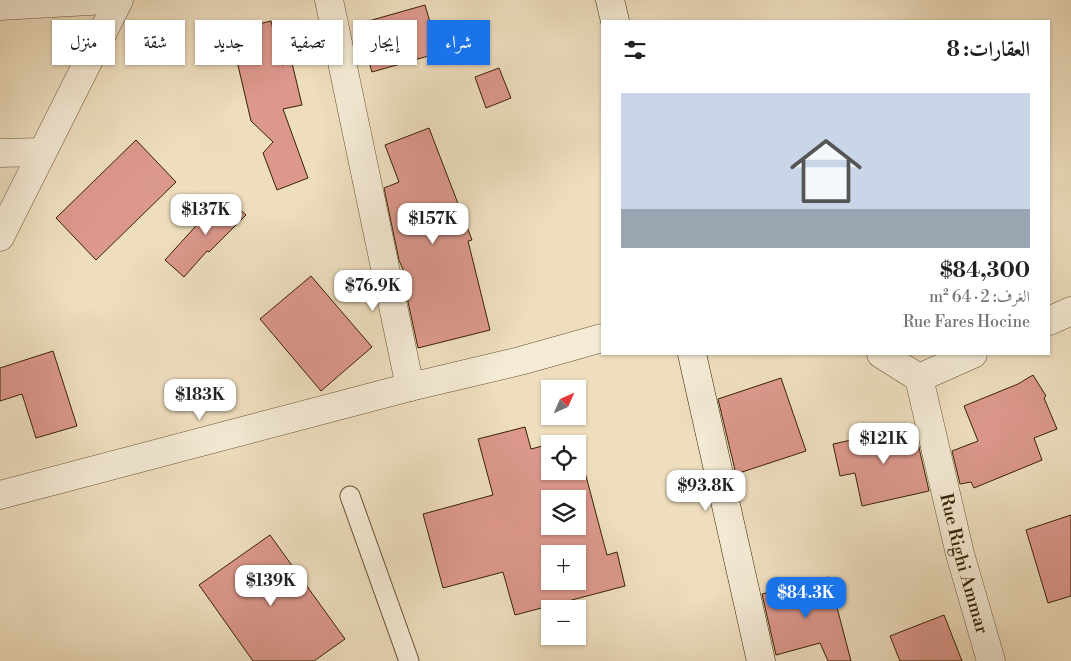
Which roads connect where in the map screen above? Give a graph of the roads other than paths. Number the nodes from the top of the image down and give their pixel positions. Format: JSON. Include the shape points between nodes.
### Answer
{"nodes":[{"id":1,"x":107,"y":0,"type":"edge"},
{"id":2,"x":119,"y":0,"type":"edge"},
{"id":3,"x":329,"y":0,"type":"edge"},
{"id":4,"x":610,"y":0,"type":"edge"},
{"id":5,"x":0,"y":6,"type":"edge"},
{"id":6,"x":615,"y":20,"type":"edge"},
{"id":7,"x":42,"y":152,"type":"junction"},
{"id":8,"x":0,"y":153,"type":"edge"},
{"id":9,"x":0,"y":236,"type":"edge"},
{"id":10,"x":1071,"y":311,"type":"edge"},
{"id":11,"x":1050,"y":320,"type":"edge"},
{"id":12,"x":601,"y":338,"type":"edge"},
{"id":13,"x":692,"y":355,"type":"edge"},
{"id":14,"x":883,"y":355,"type":"edge"},
{"id":15,"x":971,"y":355,"type":"edge"},
{"id":16,"x":919,"y":378,"type":"junction"},
{"id":17,"x":410,"y":387,"type":"junction"},
{"id":18,"x":0,"y":495,"type":"edge"},
{"id":19,"x":350,"y":496,"type":"dead end"},
{"id":20,"x":409,"y":661,"type":"edge"},
{"id":21,"x":761,"y":661,"type":"edge"},
{"id":22,"x":990,"y":661,"type":"edge"}],
"edges":[{"from":1,"to":5,"type":"street"},
{"from":2,"to":7,"type":"street"},
{"from":3,"to":17,"type":"street"},
{"from":4,"to":6,"type":"street"},
{"from":7,"to":8,"type":"street"},
{"from":7,"to":9,"type":"street"},
{"from":10,"to":11,"type":"street"},
{"from":12,"to":17,"type":"street"},
{"from":13,"to":21,"type":"street"},
{"from":14,"to":16,"type":"street"},
{"from":15,"to":16,"type":"street"},
{"from":16,"to":22,"type":"street","name":"Rue Righi Ammar","via":[[960,554]]},
{"from":17,"to":18,"type":"street"},
{"from":19,"to":20,"type":"lane"}]}
